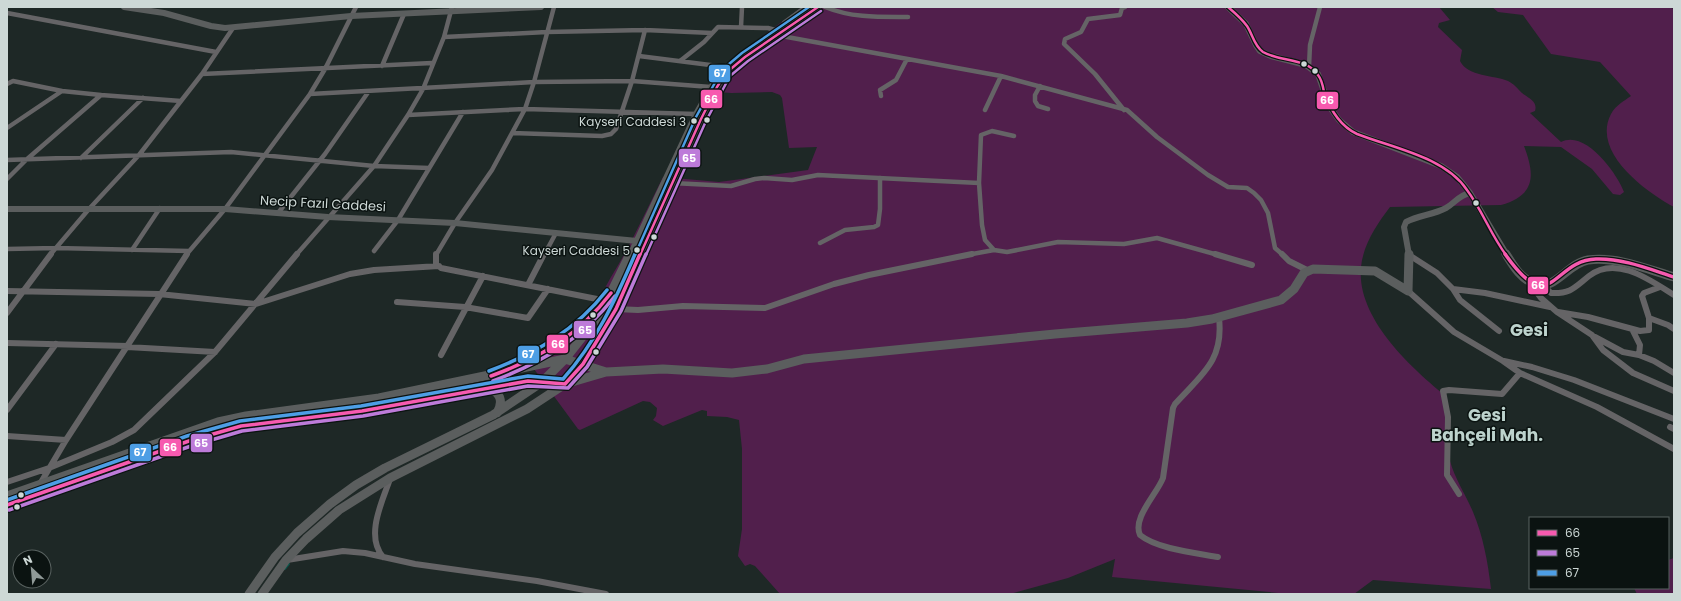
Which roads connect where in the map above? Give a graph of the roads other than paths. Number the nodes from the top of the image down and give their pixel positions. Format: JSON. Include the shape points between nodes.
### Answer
{"nodes":[{"id":1,"x":124,"y":7,"type":"edge"},
{"id":2,"x":356,"y":7,"type":"edge"},
{"id":3,"x":541,"y":7,"type":"edge"},
{"id":4,"x":554,"y":7,"type":"edge"},
{"id":5,"x":742,"y":7,"type":"edge"},
{"id":6,"x":807,"y":7,"type":"edge"},
{"id":7,"x":818,"y":7,"type":"edge"},
{"id":8,"x":825,"y":7,"type":"edge"},
{"id":9,"x":1125,"y":7,"type":"edge"},
{"id":10,"x":1228,"y":7,"type":"edge"},
{"id":11,"x":1320,"y":7,"type":"edge"},
{"id":12,"x":495,"y":8,"type":"edge"},
{"id":13,"x":451,"y":9,"type":"edge"},
{"id":14,"x":7,"y":14,"type":"edge"},
{"id":15,"x":404,"y":14,"type":"junction"},
{"id":16,"x":351,"y":16,"type":"junction"},
{"id":17,"x":908,"y":17,"type":"dead end"},
{"id":18,"x":741,"y":27,"type":"junction"},
{"id":19,"x":232,"y":28,"type":"junction"},
{"id":20,"x":645,"y":30,"type":"junction"},
{"id":21,"x":547,"y":32,"type":"junction"},
{"id":22,"x":712,"y":33,"type":"junction"},
{"id":23,"x":775,"y":33,"type":"junction"},
{"id":24,"x":444,"y":37,"type":"junction"},
{"id":25,"x":216,"y":52,"type":"junction"},
{"id":26,"x":638,"y":56,"type":"junction"},
{"id":27,"x":907,"y":59,"type":"junction"},
{"id":28,"x":680,"y":61,"type":"junction"},
{"id":29,"x":432,"y":63,"type":"junction"},
{"id":30,"x":382,"y":66,"type":"junction"},
{"id":31,"x":1310,"y":66,"type":"junction"},
{"id":32,"x":726,"y":67,"type":"junction"},
{"id":33,"x":325,"y":68,"type":"junction"},
{"id":34,"x":202,"y":74,"type":"junction"},
{"id":35,"x":1001,"y":76,"type":"junction"},
{"id":36,"x":632,"y":81,"type":"junction"},
{"id":37,"x":534,"y":82,"type":"junction"},
{"id":38,"x":7,"y":84,"type":"edge"},
{"id":39,"x":1040,"y":86,"type":"junction"},
{"id":40,"x":711,"y":87,"type":"junction"},
{"id":41,"x":423,"y":89,"type":"junction"},
{"id":42,"x":62,"y":91,"type":"junction"},
{"id":43,"x":369,"y":91,"type":"junction"},
{"id":44,"x":310,"y":94,"type":"junction"},
{"id":45,"x":101,"y":95,"type":"junction"},
{"id":46,"x":882,"y":96,"type":"dead end"},
{"id":47,"x":143,"y":98,"type":"junction"},
{"id":48,"x":181,"y":101,"type":"junction"},
{"id":49,"x":525,"y":109,"type":"junction"},
{"id":50,"x":1048,"y":109,"type":"dead end"},
{"id":51,"x":985,"y":110,"type":"dead end"},
{"id":52,"x":1124,"y":110,"type":"junction"},
{"id":53,"x":622,"y":111,"type":"junction"},
{"id":54,"x":463,"y":112,"type":"junction"},
{"id":55,"x":696,"y":114,"type":"junction"},
{"id":56,"x":408,"y":115,"type":"junction"},
{"id":57,"x":7,"y":128,"type":"edge"},
{"id":58,"x":512,"y":133,"type":"junction"},
{"id":59,"x":1014,"y":136,"type":"dead end"},
{"id":60,"x":139,"y":155,"type":"junction"},
{"id":61,"x":266,"y":155,"type":"junction"},
{"id":62,"x":81,"y":158,"type":"junction"},
{"id":63,"x":7,"y":160,"type":"edge"},
{"id":64,"x":26,"y":160,"type":"junction"},
{"id":65,"x":320,"y":161,"type":"junction"},
{"id":66,"x":374,"y":166,"type":"junction"},
{"id":67,"x":429,"y":168,"type":"junction"},
{"id":68,"x":880,"y":178,"type":"junction"},
{"id":69,"x":7,"y":179,"type":"edge"},
{"id":70,"x":672,"y":183,"type":"junction"},
{"id":71,"x":979,"y":183,"type":"junction"},
{"id":72,"x":1470,"y":193,"type":"junction"},
{"id":73,"x":160,"y":208,"type":"junction"},
{"id":74,"x":7,"y":209,"type":"edge"},
{"id":75,"x":89,"y":209,"type":"junction"},
{"id":76,"x":225,"y":209,"type":"junction"},
{"id":77,"x":278,"y":213,"type":"junction"},
{"id":78,"x":328,"y":217,"type":"junction"},
{"id":79,"x":398,"y":220,"type":"junction"},
{"id":80,"x":455,"y":223,"type":"junction"},
{"id":81,"x":556,"y":233,"type":"junction"},
{"id":82,"x":638,"y":241,"type":"junction"},
{"id":83,"x":820,"y":243,"type":"dead end"},
{"id":84,"x":56,"y":248,"type":"junction"},
{"id":85,"x":7,"y":249,"type":"edge"},
{"id":86,"x":132,"y":250,"type":"junction"},
{"id":87,"x":994,"y":250,"type":"junction"},
{"id":88,"x":189,"y":251,"type":"junction"},
{"id":89,"x":374,"y":252,"type":"dead end"},
{"id":90,"x":1410,"y":255,"type":"junction"},
{"id":91,"x":1252,"y":265,"type":"dead end"},
{"id":92,"x":439,"y":266,"type":"junction"},
{"id":93,"x":1307,"y":270,"type":"junction"},
{"id":94,"x":483,"y":276,"type":"junction"},
{"id":95,"x":1674,"y":277,"type":"edge"},
{"id":96,"x":1529,"y":282,"type":"junction"},
{"id":97,"x":528,"y":285,"type":"junction"},
{"id":98,"x":1544,"y":286,"type":"junction"},
{"id":99,"x":1660,"y":287,"type":"junction"},
{"id":100,"x":548,"y":289,"type":"junction"},
{"id":101,"x":1453,"y":289,"type":"junction"},
{"id":102,"x":7,"y":291,"type":"edge"},
{"id":103,"x":23,"y":291,"type":"junction"},
{"id":104,"x":1408,"y":291,"type":"junction"},
{"id":105,"x":160,"y":294,"type":"junction"},
{"id":106,"x":1674,"y":295,"type":"edge"},
{"id":107,"x":607,"y":301,"type":"junction"},
{"id":108,"x":397,"y":302,"type":"dead end"},
{"id":109,"x":256,"y":304,"type":"junction"},
{"id":110,"x":465,"y":307,"type":"junction"},
{"id":111,"x":1552,"y":307,"type":"junction"},
{"id":112,"x":616,"y":309,"type":"junction"},
{"id":113,"x":1557,"y":312,"type":"junction"},
{"id":114,"x":7,"y":313,"type":"edge"},
{"id":115,"x":1219,"y":318,"type":"junction"},
{"id":116,"x":1649,"y":318,"type":"junction"},
{"id":117,"x":1632,"y":329,"type":"junction"},
{"id":118,"x":1674,"y":330,"type":"edge"},
{"id":119,"x":1499,"y":331,"type":"dead end"},
{"id":120,"x":1592,"y":335,"type":"junction"},
{"id":121,"x":7,"y":343,"type":"edge"},
{"id":122,"x":56,"y":344,"type":"junction"},
{"id":123,"x":128,"y":346,"type":"junction"},
{"id":124,"x":215,"y":352,"type":"junction"},
{"id":125,"x":441,"y":355,"type":"dead end"},
{"id":126,"x":1639,"y":355,"type":"junction"},
{"id":127,"x":565,"y":359,"type":"junction"},
{"id":128,"x":1503,"y":361,"type":"junction"},
{"id":129,"x":582,"y":364,"type":"junction"},
{"id":130,"x":606,"y":372,"type":"junction"},
{"id":131,"x":1520,"y":373,"type":"junction"},
{"id":132,"x":1674,"y":373,"type":"edge"},
{"id":133,"x":492,"y":375,"type":"junction"},
{"id":134,"x":542,"y":382,"type":"junction"},
{"id":135,"x":565,"y":384,"type":"junction"},
{"id":136,"x":482,"y":388,"type":"junction"},
{"id":137,"x":1674,"y":391,"type":"edge"},
{"id":138,"x":7,"y":410,"type":"edge"},
{"id":139,"x":493,"y":416,"type":"junction"},
{"id":140,"x":1674,"y":419,"type":"edge"},
{"id":141,"x":7,"y":436,"type":"edge"},
{"id":142,"x":66,"y":440,"type":"junction"},
{"id":143,"x":1674,"y":449,"type":"edge"},
{"id":144,"x":49,"y":468,"type":"junction"},
{"id":145,"x":390,"y":478,"type":"junction"},
{"id":146,"x":7,"y":482,"type":"edge"},
{"id":147,"x":40,"y":484,"type":"junction"},
{"id":148,"x":1460,"y":494,"type":"dead end"},
{"id":149,"x":7,"y":496,"type":"edge"},
{"id":150,"x":7,"y":505,"type":"edge"},
{"id":151,"x":386,"y":558,"type":"junction"},
{"id":152,"x":1218,"y":558,"type":"dead end"},
{"id":153,"x":286,"y":560,"type":"junction"},
{"id":154,"x":249,"y":594,"type":"edge"},
{"id":155,"x":262,"y":594,"type":"edge"},
{"id":156,"x":606,"y":594,"type":"edge"}],
"edges":[{"from":1,"to":19,"type":"street","via":[[164,13],[211,26]]},
{"from":2,"to":16,"type":"street"},
{"from":3,"to":12,"type":"street"},
{"from":4,"to":21,"type":"street"},
{"from":5,"to":18,"type":"street"},
{"from":6,"to":23,"type":"street"},
{"from":7,"to":23,"type":"street"},
{"from":8,"to":17,"type":"street","via":[[856,16]]},
{"from":9,"to":52,"type":"street","via":[[1122,8],[1120,15],[1088,19],[1081,32],[1065,39],[1064,44],[1095,74]]},
{"from":10,"to":31,"type":"street","via":[[1248,27],[1255,45],[1264,53]]},
{"from":11,"to":31,"type":"street","via":[[1310,45]]},
{"from":12,"to":13,"type":"street"},
{"from":13,"to":15,"type":"street"},
{"from":13,"to":24,"type":"street"},
{"from":14,"to":25,"type":"street"},
{"from":15,"to":16,"type":"street"},
{"from":15,"to":30,"type":"street"},
{"from":16,"to":19,"type":"street"},
{"from":16,"to":33,"type":"street"},
{"from":18,"to":22,"type":"street","via":[[720,27]]},
{"from":18,"to":23,"type":"street","via":[[768,28]]},
{"from":19,"to":25,"type":"street"},
{"from":20,"to":21,"type":"street"},
{"from":20,"to":22,"type":"street"},
{"from":20,"to":26,"type":"street"},
{"from":21,"to":24,"type":"street"},
{"from":21,"to":37,"type":"street"},
{"from":22,"to":28,"type":"street"},
{"from":23,"to":27,"type":"street"},
{"from":23,"to":32,"type":"street"},
{"from":23,"to":70,"type":"street","via":[[726,73],[701,119]]},
{"from":24,"to":29,"type":"street"},
{"from":25,"to":34,"type":"street"},
{"from":26,"to":28,"type":"street"},
{"from":26,"to":36,"type":"street"},
{"from":27,"to":35,"type":"street"},
{"from":27,"to":46,"type":"street","via":[[896,80],[880,90]]},
{"from":28,"to":32,"type":"street"},
{"from":29,"to":30,"type":"street"},
{"from":29,"to":41,"type":"street"},
{"from":30,"to":33,"type":"street"},
{"from":31,"to":72,"type":"street","via":[[1318,74],[1329,106],[1339,120],[1353,132],[1441,166],[1457,177]]},
{"from":32,"to":40,"type":"street"},
{"from":33,"to":34,"type":"street"},
{"from":33,"to":44,"type":"street"},
{"from":34,"to":48,"type":"street"},
{"from":35,"to":39,"type":"street"},
{"from":35,"to":51,"type":"street"},
{"from":36,"to":37,"type":"street"},
{"from":36,"to":40,"type":"street"},
{"from":36,"to":53,"type":"street"},
{"from":37,"to":41,"type":"street"},
{"from":37,"to":49,"type":"street"},
{"from":38,"to":42,"type":"street","via":[[13,81]]},
{"from":39,"to":50,"type":"street","via":[[1034,100],[1040,107]]},
{"from":39,"to":52,"type":"street"},
{"from":40,"to":55,"type":"street"},
{"from":41,"to":43,"type":"street"},
{"from":41,"to":56,"type":"street"},
{"from":42,"to":45,"type":"street"},
{"from":42,"to":57,"type":"street"},
{"from":43,"to":44,"type":"street"},
{"from":43,"to":65,"type":"street"},
{"from":44,"to":61,"type":"street"},
{"from":45,"to":47,"type":"street"},
{"from":45,"to":64,"type":"street"},
{"from":47,"to":48,"type":"street"},
{"from":47,"to":62,"type":"street"},
{"from":48,"to":60,"type":"street"},
{"from":49,"to":53,"type":"street"},
{"from":49,"to":54,"type":"street"},
{"from":49,"to":58,"type":"street"},
{"from":52,"to":93,"type":"street","via":[[1132,113],[1157,137],[1208,175],[1228,187],[1247,188],[1254,193],[1268,213],[1275,248],[1289,261]]},
{"from":53,"to":55,"type":"street"},
{"from":53,"to":58,"type":"street","via":[[616,129],[607,135]]},
{"from":54,"to":56,"type":"street"},
{"from":54,"to":67,"type":"street"},
{"from":55,"to":82,"type":"street"},
{"from":56,"to":66,"type":"street"},
{"from":58,"to":80,"type":"street","via":[[492,170]]},
{"from":59,"to":71,"type":"street","via":[[992,131],[981,135]]},
{"from":60,"to":61,"type":"street","via":[[231,152]]},
{"from":60,"to":62,"type":"street"},
{"from":60,"to":75,"type":"street"},
{"from":61,"to":65,"type":"street"},
{"from":61,"to":76,"type":"street"},
{"from":62,"to":64,"type":"street"},
{"from":63,"to":64,"type":"street"},
{"from":64,"to":69,"type":"street"},
{"from":65,"to":66,"type":"street"},
{"from":65,"to":77,"type":"street"},
{"from":66,"to":67,"type":"street"},
{"from":66,"to":78,"type":"street"},
{"from":67,"to":79,"type":"street"},
{"from":68,"to":70,"type":"street","via":[[818,175],[792,180],[755,179],[731,186]]},
{"from":68,"to":71,"type":"street"},
{"from":68,"to":83,"type":"street","via":[[878,225],[845,230]]},
{"from":70,"to":112,"type":"street"},
{"from":71,"to":87,"type":"street","via":[[984,236]]},
{"from":72,"to":90,"type":"street","via":[[1460,195],[1447,208],[1411,218],[1406,222],[1404,227]]},
{"from":72,"to":96,"type":"street","via":[[1516,271]]},
{"from":73,"to":75,"type":"street","name":"Necip Fazıl Caddesi"},
{"from":73,"to":76,"type":"street","name":"Necip Fazıl Caddesi"},
{"from":73,"to":86,"type":"street"},
{"from":74,"to":75,"type":"street","name":"Necip Fazıl Caddesi"},
{"from":75,"to":84,"type":"street"},
{"from":76,"to":77,"type":"street","name":"Necip Fazıl Caddesi"},
{"from":76,"to":88,"type":"street"},
{"from":77,"to":78,"type":"street","name":"Necip Fazıl Caddesi"},
{"from":78,"to":79,"type":"street","name":"Necip Fazıl Caddesi"},
{"from":78,"to":109,"type":"street"},
{"from":79,"to":80,"type":"street","name":"Necip Fazıl Caddesi"},
{"from":79,"to":89,"type":"street"},
{"from":80,"to":81,"type":"street","name":"Necip Fazıl Caddesi"},
{"from":80,"to":92,"type":"street","via":[[436,255],[436,264]]},
{"from":81,"to":82,"type":"street","name":"Necip Fazıl Caddesi"},
{"from":81,"to":97,"type":"street"},
{"from":82,"to":107,"type":"street"},
{"from":84,"to":85,"type":"street"},
{"from":84,"to":86,"type":"street"},
{"from":84,"to":103,"type":"street"},
{"from":86,"to":88,"type":"street"},
{"from":87,"to":91,"type":"street","via":[[1007,252],[1058,242],[1119,245],[1157,238]]},
{"from":87,"to":112,"type":"street","via":[[869,275],[764,308],[684,306]]},
{"from":88,"to":105,"type":"street"},
{"from":90,"to":101,"type":"street"},
{"from":90,"to":104,"type":"street"},
{"from":92,"to":94,"type":"street"},
{"from":92,"to":109,"type":"street","via":[[350,274]]},
{"from":93,"to":104,"type":"street","via":[[1375,271]]},
{"from":93,"to":115,"type":"street","via":[[1286,298]]},
{"from":94,"to":97,"type":"street"},
{"from":94,"to":110,"type":"street"},
{"from":95,"to":98,"type":"street","via":[[1627,262],[1599,259],[1575,264],[1551,284]]},
{"from":96,"to":98,"type":"street"},
{"from":96,"to":111,"type":"street","via":[[1541,298]]},
{"from":97,"to":100,"type":"street"},
{"from":98,"to":99,"type":"street","via":[[1551,293],[1565,294],[1576,288],[1589,274],[1614,267]]},
{"from":99,"to":106,"type":"street"},
{"from":99,"to":116,"type":"street","via":[[1642,296]]},
{"from":100,"to":107,"type":"street"},
{"from":100,"to":110,"type":"street","via":[[528,318]]},
{"from":101,"to":111,"type":"street"},
{"from":101,"to":119,"type":"street","via":[[1460,300]]},
{"from":102,"to":103,"type":"street"},
{"from":103,"to":105,"type":"street"},
{"from":103,"to":114,"type":"street"},
{"from":104,"to":128,"type":"street","via":[[1454,332]]},
{"from":105,"to":109,"type":"street"},
{"from":105,"to":123,"type":"street"},
{"from":107,"to":127,"type":"street","via":[[595,321]]},
{"from":107,"to":133,"type":"street","via":[[547,350],[520,365]]},
{"from":108,"to":110,"type":"street"},
{"from":109,"to":124,"type":"street"},
{"from":110,"to":125,"type":"street"},
{"from":111,"to":113,"type":"street"},
{"from":112,"to":129,"type":"street"},
{"from":113,"to":117,"type":"street"},
{"from":113,"to":120,"type":"street"},
{"from":115,"to":130,"type":"street","via":[[804,359],[767,369],[732,373],[664,369]]},
{"from":115,"to":152,"type":"street","via":[[1221,326],[1217,355],[1171,411],[1162,479],[1142,514],[1138,531],[1146,540]]},
{"from":116,"to":117,"type":"street","via":[[1649,330]]},
{"from":116,"to":118,"type":"street"},
{"from":117,"to":126,"type":"street","via":[[1640,345]]},
{"from":120,"to":126,"type":"street","via":[[1623,352]]},
{"from":120,"to":137,"type":"street","via":[[1603,350],[1633,373]]},
{"from":121,"to":122,"type":"street"},
{"from":122,"to":123,"type":"street"},
{"from":122,"to":138,"type":"street"},
{"from":123,"to":124,"type":"street"},
{"from":123,"to":142,"type":"street"},
{"from":124,"to":144,"type":"street","via":[[134,430]]},
{"from":126,"to":132,"type":"street"},
{"from":127,"to":129,"type":"street"},
{"from":127,"to":133,"type":"street"},
{"from":127,"to":134,"type":"street"},
{"from":128,"to":131,"type":"street"},
{"from":128,"to":140,"type":"street","via":[[1564,377]]},
{"from":129,"to":130,"type":"street"},
{"from":129,"to":135,"type":"street"},
{"from":130,"to":135,"type":"street"},
{"from":131,"to":143,"type":"street","via":[[1597,407]]},
{"from":131,"to":148,"type":"street","via":[[1502,394],[1443,391],[1448,417],[1447,475]]},
{"from":133,"to":147,"type":"street","via":[[379,398],[218,422]]},
{"from":134,"to":135,"type":"street"},
{"from":134,"to":136,"type":"street","via":[[528,381]]},
{"from":134,"to":139,"type":"street"},
{"from":135,"to":145,"type":"street","via":[[527,409]]},
{"from":136,"to":139,"type":"street","via":[[495,390],[501,399],[499,411]]},
{"from":136,"to":150,"type":"street","via":[[362,411],[241,426],[188,441]]},
{"from":139,"to":154,"type":"street","via":[[385,468],[335,500],[296,533],[257,580]]},
{"from":141,"to":142,"type":"street"},
{"from":142,"to":144,"type":"street"},
{"from":144,"to":146,"type":"street"},
{"from":144,"to":147,"type":"street"},
{"from":145,"to":151,"type":"street","via":[[378,514],[374,542],[379,554]]},
{"from":145,"to":153,"type":"street","via":[[339,510]]},
{"from":147,"to":149,"type":"street"},
{"from":151,"to":153,"type":"street","via":[[343,551]]},
{"from":151,"to":156,"type":"street"},
{"from":153,"to":155,"type":"street"}]}
